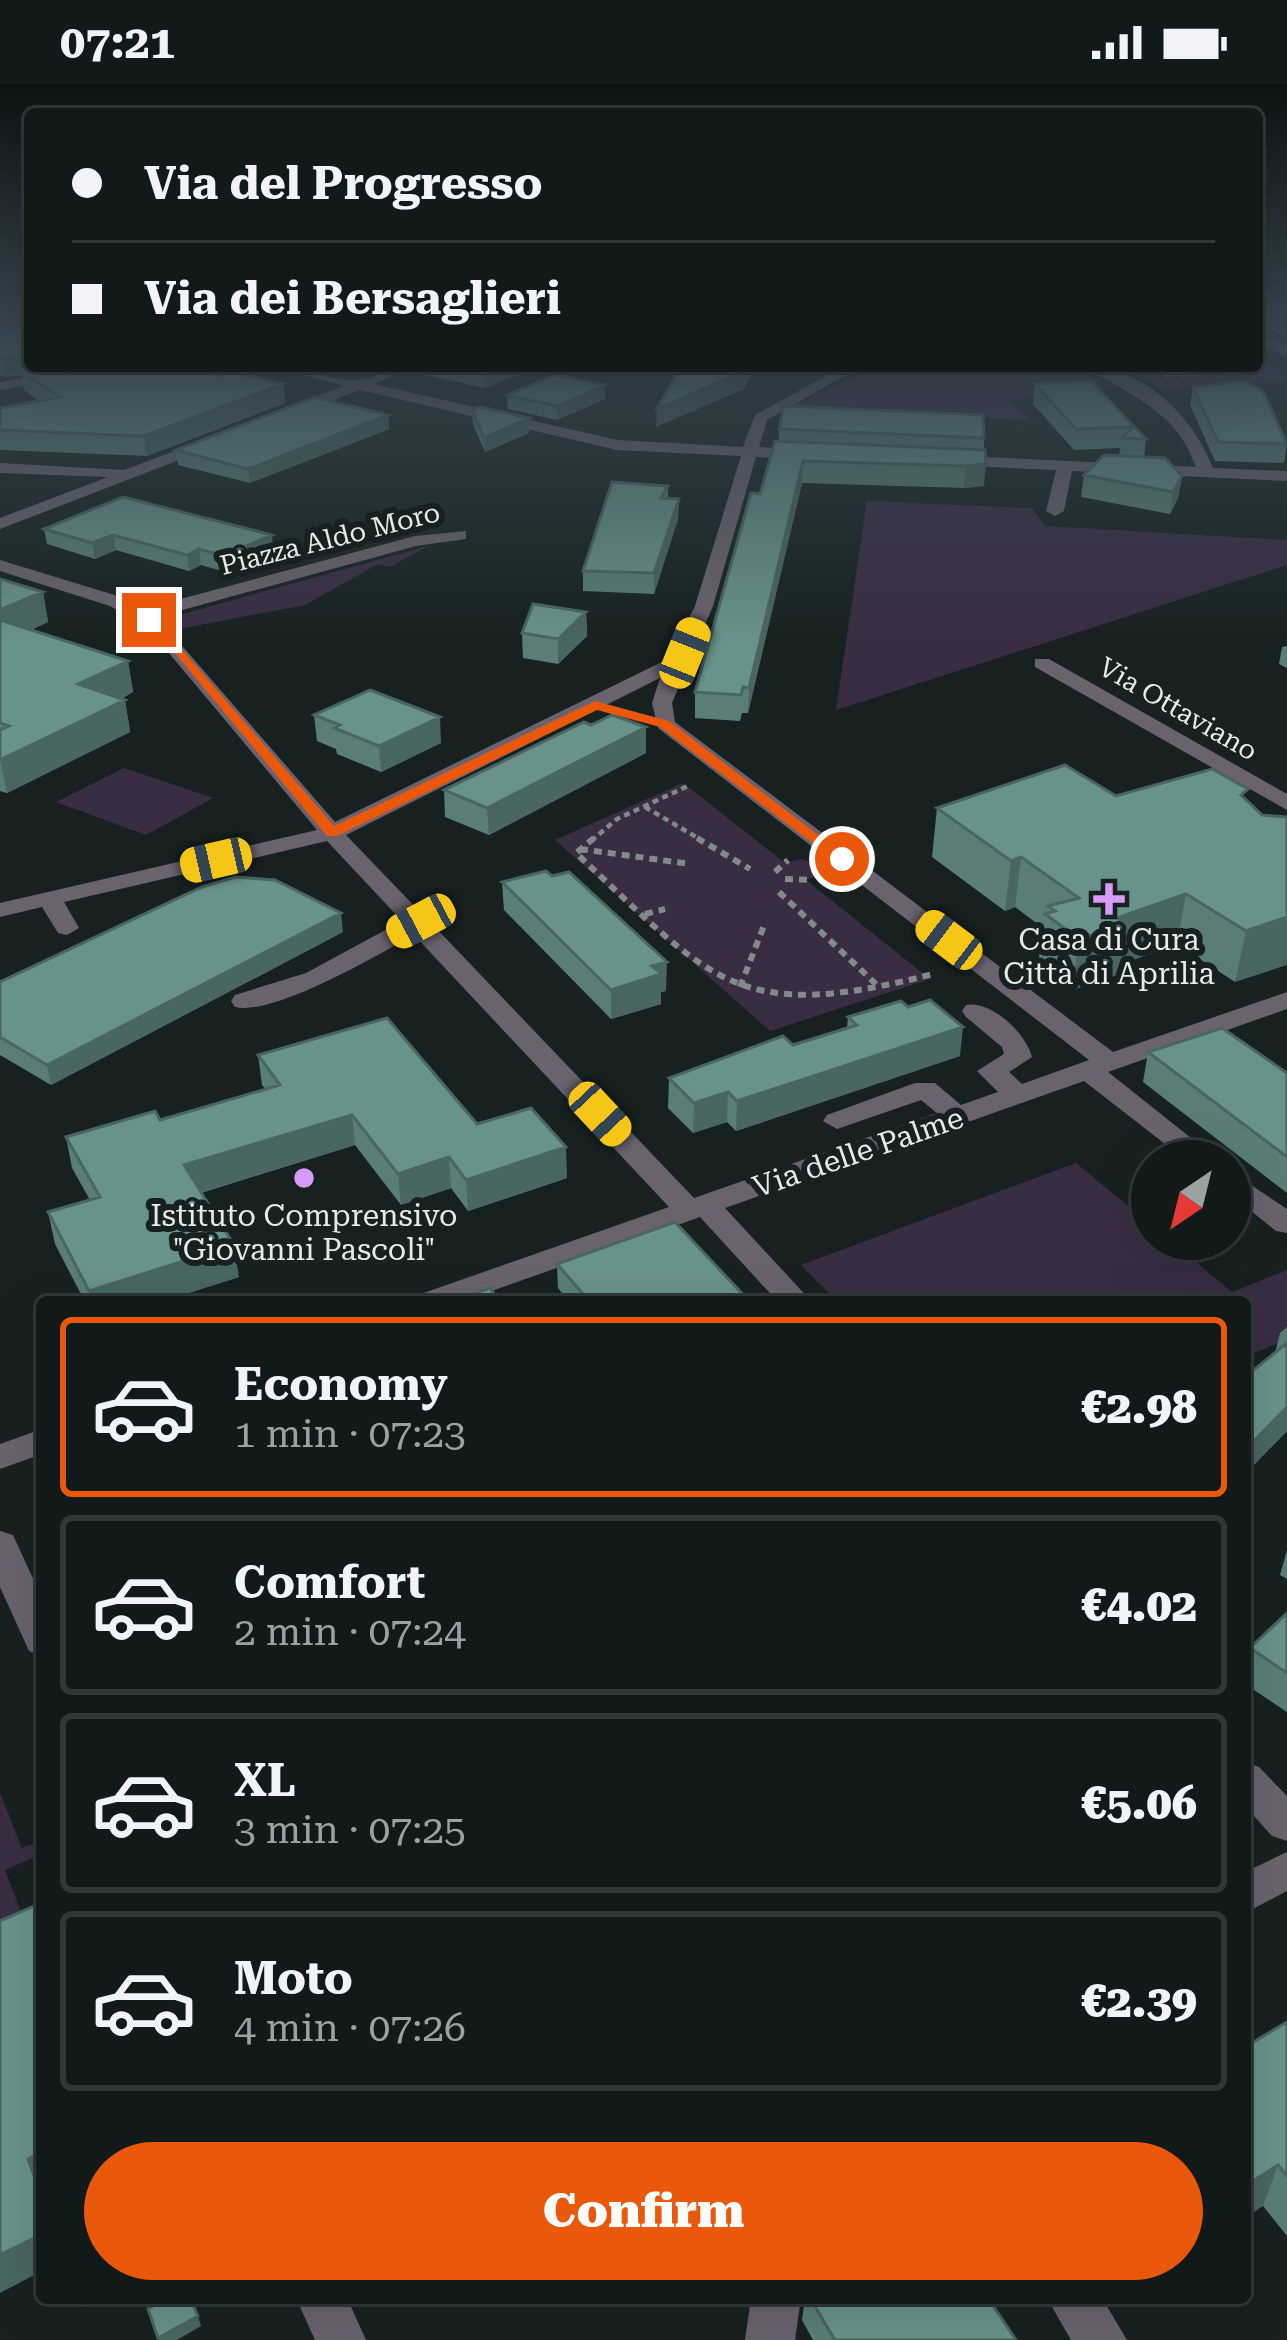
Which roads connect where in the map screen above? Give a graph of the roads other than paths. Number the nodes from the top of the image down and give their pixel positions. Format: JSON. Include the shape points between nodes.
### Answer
{"nodes":[{"id":1,"x":552,"y":430,"type":"edge"},
{"id":2,"x":757,"y":430,"type":"edge"},
{"id":3,"x":1186,"y":430,"type":"edge"},
{"id":4,"x":230,"y":435,"type":"edge"},
{"id":5,"x":746,"y":452,"type":"junction"},
{"id":6,"x":836,"y":456,"type":"edge"},
{"id":7,"x":933,"y":460,"type":"edge"},
{"id":8,"x":1065,"y":465,"type":"junction"},
{"id":9,"x":0,"y":468,"type":"edge"},
{"id":10,"x":1206,"y":471,"type":"junction"},
{"id":11,"x":135,"y":473,"type":"junction"},
{"id":12,"x":1287,"y":476,"type":"edge"},
{"id":13,"x":1055,"y":511,"type":"dead end"},
{"id":14,"x":0,"y":524,"type":"edge"},
{"id":15,"x":460,"y":535,"type":"dead end"},
{"id":16,"x":0,"y":565,"type":"edge"},
{"id":17,"x":144,"y":615,"type":"junction"},
{"id":18,"x":676,"y":663,"type":"junction"},
{"id":19,"x":1042,"y":663,"type":"dead end"},
{"id":20,"x":595,"y":705,"type":"junction"},
{"id":21,"x":646,"y":717,"type":"junction"},
{"id":22,"x":1287,"y":802,"type":"edge"},
{"id":23,"x":332,"y":833,"type":"junction"},
{"id":24,"x":49,"y":898,"type":"junction"},
{"id":25,"x":0,"y":910,"type":"edge"},
{"id":26,"x":421,"y":921,"type":"junction"},
{"id":27,"x":67,"y":928,"type":"dead end"},
{"id":28,"x":1287,"y":1000,"type":"edge"},
{"id":29,"x":244,"y":1001,"type":"dead end"},
{"id":30,"x":975,"y":1011,"type":"dead end"},
{"id":31,"x":1100,"y":1068,"type":"junction"},
{"id":32,"x":1019,"y":1096,"type":"junction"},
{"id":33,"x":958,"y":1117,"type":"junction"},
{"id":34,"x":836,"y":1121,"type":"dead end"},
{"id":35,"x":1181,"y":1140,"type":"edge"},
{"id":36,"x":1251,"y":1196,"type":"edge"},
{"id":37,"x":704,"y":1205,"type":"junction"},
{"id":38,"x":1287,"y":1224,"type":"edge"},
{"id":39,"x":446,"y":1296,"type":"edge"},
{"id":40,"x":790,"y":1296,"type":"edge"},
{"id":41,"x":36,"y":1443,"type":"edge"},
{"id":42,"x":0,"y":1456,"type":"edge"},
{"id":43,"x":0,"y":1544,"type":"edge"},
{"id":44,"x":36,"y":1627,"type":"edge"},
{"id":45,"x":1251,"y":1785,"type":"edge"},
{"id":46,"x":1287,"y":1824,"type":"edge"},
{"id":47,"x":1287,"y":1870,"type":"edge"},
{"id":48,"x":1251,"y":1891,"type":"edge"},
{"id":49,"x":324,"y":2304,"type":"edge"},
{"id":50,"x":775,"y":2304,"type":"edge"},
{"id":51,"x":1076,"y":2304,"type":"edge"},
{"id":52,"x":340,"y":2340,"type":"edge"},
{"id":53,"x":770,"y":2340,"type":"edge"},
{"id":54,"x":1102,"y":2340,"type":"edge"}],
"edges":[{"from":1,"to":5,"type":"street","via":[[617,445]]},
{"from":2,"to":5,"type":"street"},
{"from":3,"to":10,"type":"street"},
{"from":4,"to":11,"type":"street"},
{"from":5,"to":6,"type":"street"},
{"from":5,"to":18,"type":"street","via":[[704,606]]},
{"from":7,"to":8,"type":"street"},
{"from":8,"to":10,"type":"street"},
{"from":8,"to":13,"type":"street"},
{"from":9,"to":11,"type":"street"},
{"from":10,"to":12,"type":"street"},
{"from":11,"to":14,"type":"street"},
{"from":15,"to":17,"type":"street","name":"Piazza Aldo Moro"},
{"from":16,"to":17,"type":"street"},
{"from":17,"to":23,"type":"street"},
{"from":18,"to":20,"type":"street"},
{"from":18,"to":21,"type":"street","via":[[662,703]]},
{"from":19,"to":22,"type":"street","name":"Via Ottaviano"},
{"from":20,"to":21,"type":"street"},
{"from":20,"to":23,"type":"street"},
{"from":21,"to":31,"type":"street"},
{"from":23,"to":24,"type":"street"},
{"from":23,"to":26,"type":"street"},
{"from":24,"to":25,"type":"street"},
{"from":24,"to":27,"type":"street"},
{"from":26,"to":29,"type":"street","via":[[315,978]]},
{"from":26,"to":37,"type":"street"},
{"from":28,"to":31,"type":"street","name":"Via delle Palme"},
{"from":30,"to":32,"type":"street","via":[[1016,1044],[1018,1057],[992,1072]]},
{"from":31,"to":32,"type":"street","name":"Via delle Palme"},
{"from":31,"to":35,"type":"street"},
{"from":32,"to":33,"type":"street","name":"Via delle Palme"},
{"from":33,"to":34,"type":"street","via":[[925,1089]]},
{"from":33,"to":37,"type":"street","name":"Via delle Palme"},
{"from":36,"to":38,"type":"street"},
{"from":37,"to":39,"type":"street","name":"Via delle Palme"},
{"from":37,"to":40,"type":"street"},
{"from":41,"to":42,"type":"street"},
{"from":43,"to":44,"type":"street"},
{"from":45,"to":46,"type":"street"},
{"from":47,"to":48,"type":"street"},
{"from":49,"to":52,"type":"street"},
{"from":50,"to":53,"type":"street"},
{"from":51,"to":54,"type":"street"}]}
